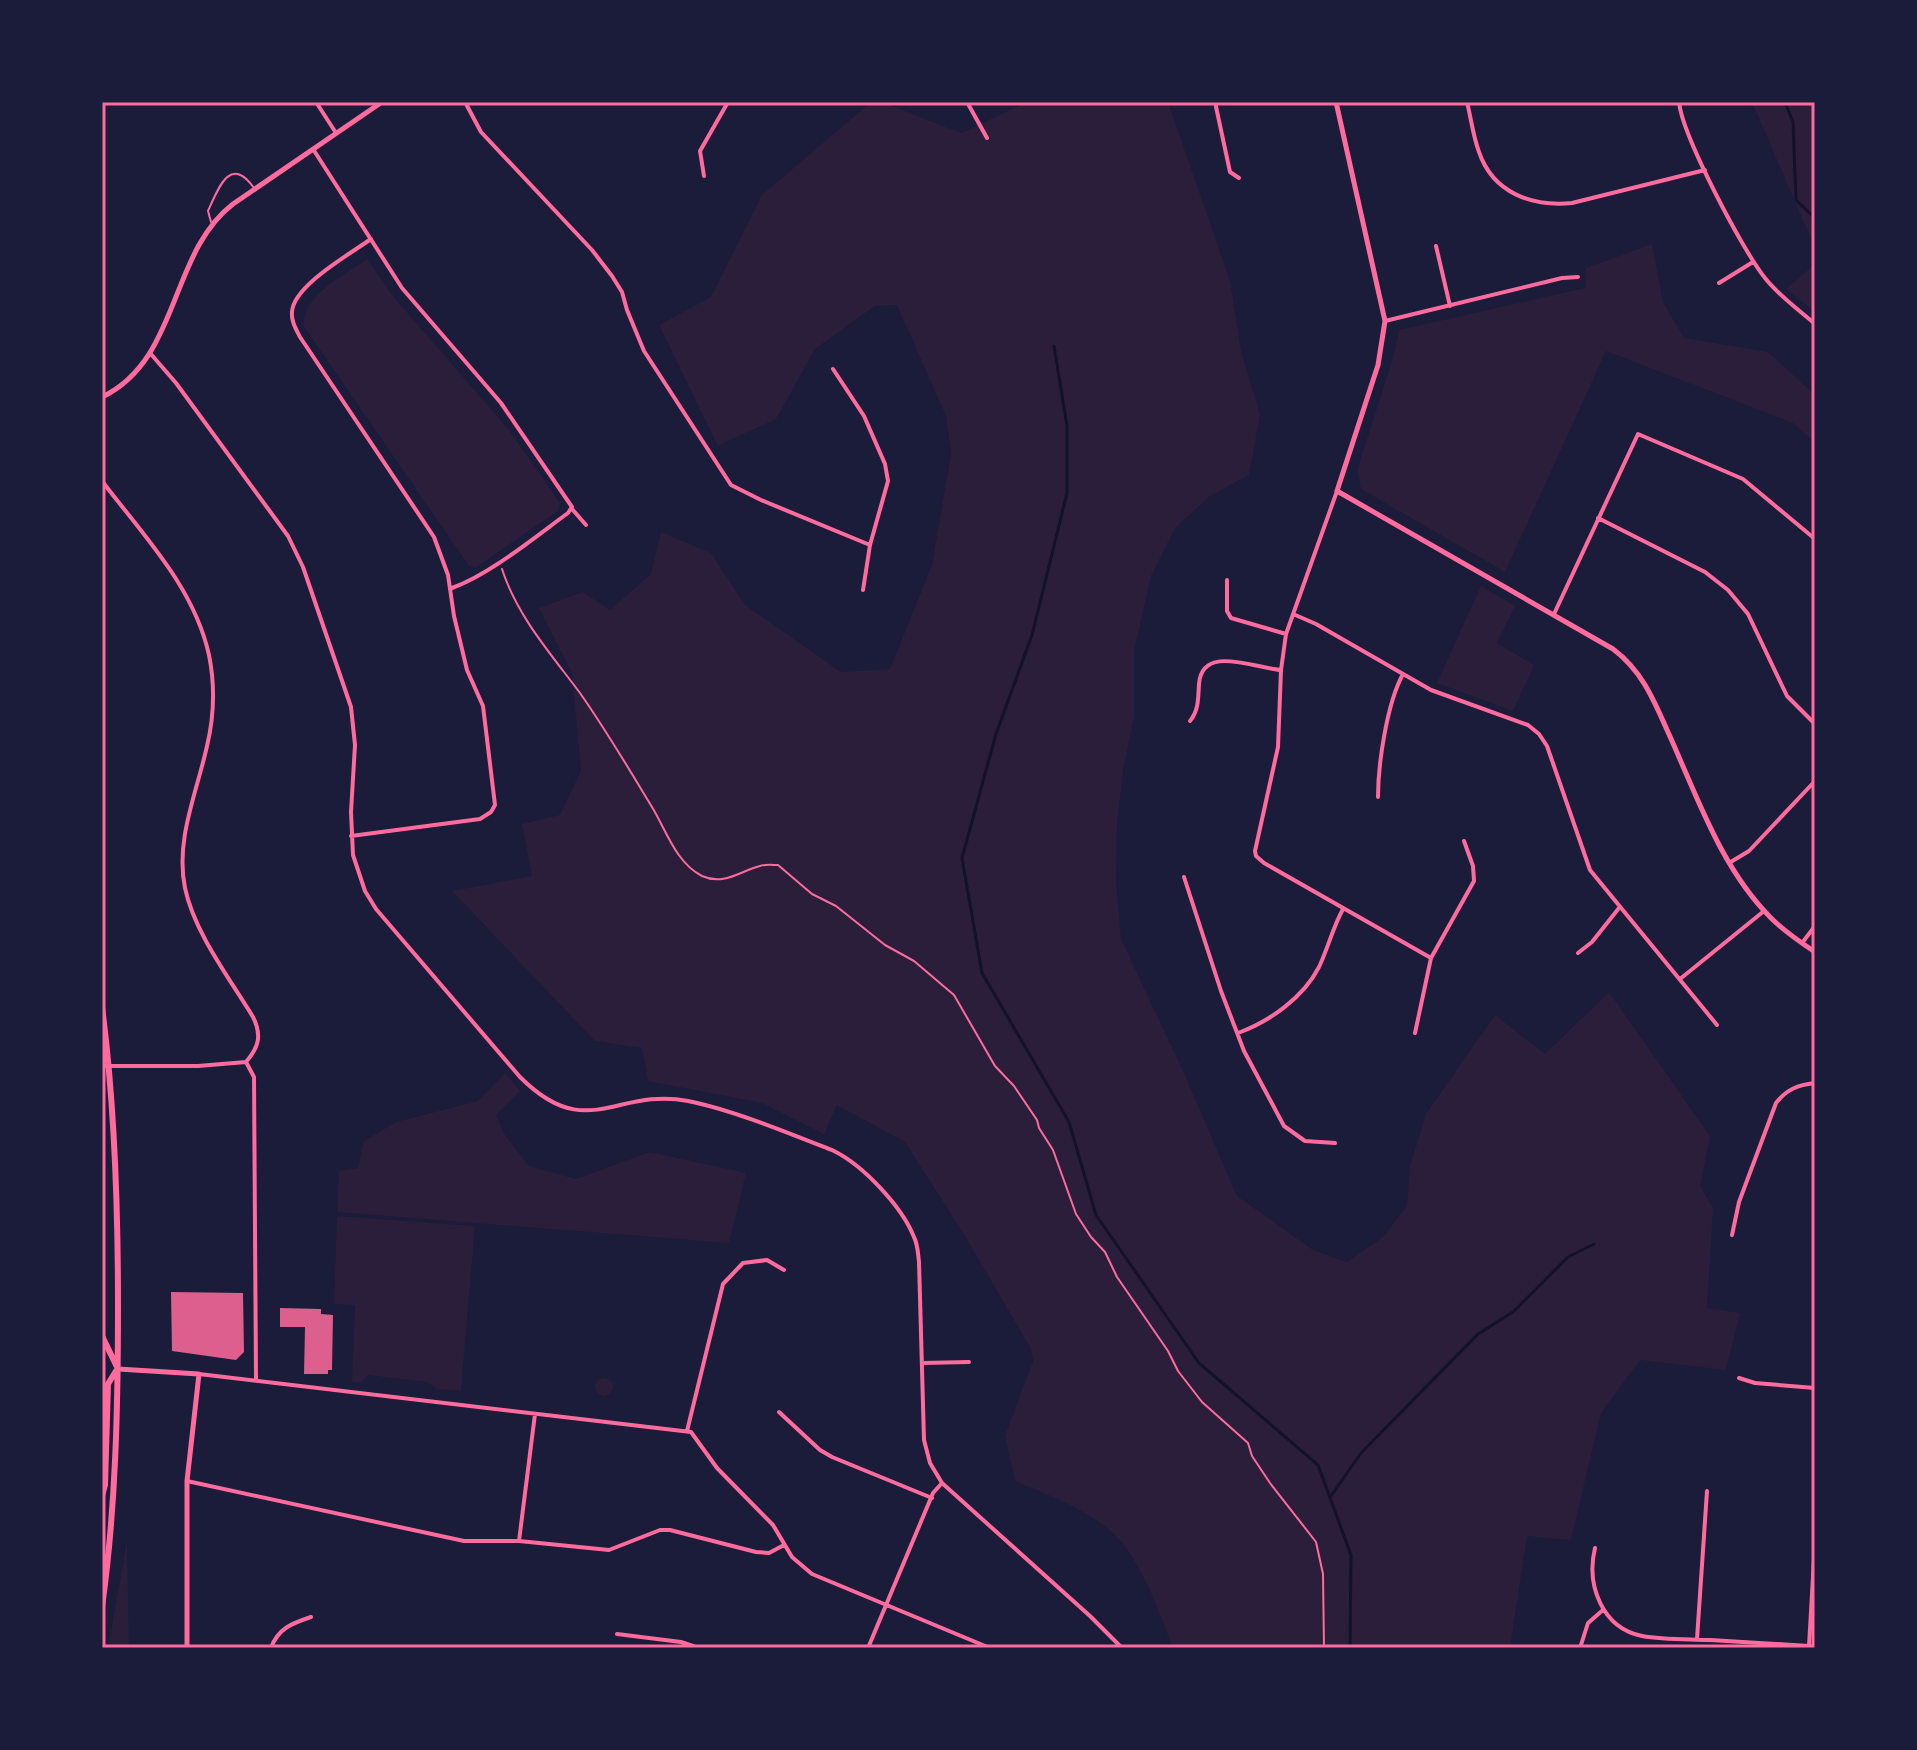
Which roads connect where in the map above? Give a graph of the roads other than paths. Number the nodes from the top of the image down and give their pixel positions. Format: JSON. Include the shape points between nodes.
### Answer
{"nodes":[{"id":1,"x":316,"y":102,"type":"edge"},
{"id":2,"x":382,"y":102,"type":"edge"},
{"id":3,"x":465,"y":102,"type":"edge"},
{"id":4,"x":728,"y":102,"type":"edge"},
{"id":5,"x":967,"y":102,"type":"edge"},
{"id":6,"x":1215,"y":102,"type":"edge"},
{"id":7,"x":1336,"y":102,"type":"edge"},
{"id":8,"x":1467,"y":102,"type":"edge"},
{"id":9,"x":1679,"y":102,"type":"edge"},
{"id":10,"x":336,"y":133,"type":"junction"},
{"id":11,"x":987,"y":138,"type":"dead end"},
{"id":12,"x":313,"y":149,"type":"junction"},
{"id":13,"x":1705,"y":170,"type":"junction"},
{"id":14,"x":704,"y":176,"type":"dead end"},
{"id":15,"x":1239,"y":178,"type":"dead end"},
{"id":16,"x":254,"y":189,"type":"junction"},
{"id":17,"x":212,"y":223,"type":"junction"},
{"id":18,"x":371,"y":239,"type":"junction"},
{"id":19,"x":1436,"y":246,"type":"dead end"},
{"id":20,"x":1753,"y":262,"type":"junction"},
{"id":21,"x":1578,"y":277,"type":"dead end"},
{"id":22,"x":1719,"y":283,"type":"dead end"},
{"id":23,"x":1450,"y":306,"type":"junction"},
{"id":24,"x":1385,"y":321,"type":"junction"},
{"id":25,"x":1815,"y":324,"type":"edge"},
{"id":26,"x":150,"y":353,"type":"junction"},
{"id":27,"x":833,"y":369,"type":"dead end"},
{"id":28,"x":102,"y":397,"type":"edge"},
{"id":29,"x":102,"y":481,"type":"edge"},
{"id":30,"x":1337,"y":491,"type":"junction"},
{"id":31,"x":572,"y":509,"type":"junction"},
{"id":32,"x":1598,"y":518,"type":"junction"},
{"id":33,"x":586,"y":525,"type":"dead end"},
{"id":34,"x":1815,"y":539,"type":"edge"},
{"id":35,"x":870,"y":545,"type":"junction"},
{"id":36,"x":1227,"y":580,"type":"dead end"},
{"id":37,"x":452,"y":588,"type":"junction"},
{"id":38,"x":863,"y":590,"type":"dead end"},
{"id":39,"x":1293,"y":614,"type":"junction"},
{"id":40,"x":1554,"y":614,"type":"junction"},
{"id":41,"x":1286,"y":634,"type":"junction"},
{"id":42,"x":1281,"y":670,"type":"junction"},
{"id":43,"x":1403,"y":674,"type":"junction"},
{"id":44,"x":1190,"y":721,"type":"dead end"},
{"id":45,"x":1815,"y":724,"type":"edge"},
{"id":46,"x":1815,"y":781,"type":"edge"},
{"id":47,"x":1378,"y":797,"type":"dead end"},
{"id":48,"x":351,"y":836,"type":"junction"},
{"id":49,"x":1464,"y":841,"type":"dead end"},
{"id":50,"x":1729,"y":863,"type":"junction"},
{"id":51,"x":1184,"y":877,"type":"dead end"},
{"id":52,"x":1619,"y":908,"type":"junction"},
{"id":53,"x":1343,"y":909,"type":"junction"},
{"id":54,"x":1764,"y":911,"type":"junction"},
{"id":55,"x":1815,"y":926,"type":"edge"},
{"id":56,"x":1802,"y":943,"type":"junction"},
{"id":57,"x":1815,"y":952,"type":"edge"},
{"id":58,"x":1578,"y":953,"type":"dead end"},
{"id":59,"x":1431,"y":958,"type":"junction"},
{"id":60,"x":1680,"y":979,"type":"junction"},
{"id":61,"x":102,"y":1007,"type":"edge"},
{"id":62,"x":1717,"y":1025,"type":"dead end"},
{"id":63,"x":1237,"y":1033,"type":"junction"},
{"id":64,"x":1415,"y":1033,"type":"dead end"},
{"id":65,"x":246,"y":1062,"type":"junction"},
{"id":66,"x":106,"y":1067,"type":"edge"},
{"id":67,"x":1815,"y":1083,"type":"edge"},
{"id":68,"x":1335,"y":1143,"type":"dead end"},
{"id":69,"x":1732,"y":1235,"type":"dead end"},
{"id":70,"x":784,"y":1270,"type":"dead end"},
{"id":71,"x":102,"y":1336,"type":"edge"},
{"id":72,"x":969,"y":1362,"type":"dead end"},
{"id":73,"x":922,"y":1363,"type":"junction"},
{"id":74,"x":118,"y":1369,"type":"junction"},
{"id":75,"x":199,"y":1374,"type":"junction"},
{"id":76,"x":1739,"y":1378,"type":"dead end"},
{"id":77,"x":256,"y":1380,"type":"junction"},
{"id":78,"x":1815,"y":1388,"type":"edge"},
{"id":79,"x":779,"y":1412,"type":"dead end"},
{"id":80,"x":535,"y":1414,"type":"junction"},
{"id":81,"x":687,"y":1431,"type":"junction"},
{"id":82,"x":187,"y":1481,"type":"junction"},
{"id":83,"x":942,"y":1483,"type":"junction"},
{"id":84,"x":1707,"y":1491,"type":"dead end"},
{"id":85,"x":102,"y":1496,"type":"edge"},
{"id":86,"x":932,"y":1498,"type":"junction"},
{"id":87,"x":519,"y":1541,"type":"junction"},
{"id":88,"x":1815,"y":1542,"type":"edge"},
{"id":89,"x":784,"y":1545,"type":"junction"},
{"id":90,"x":1595,"y":1548,"type":"dead end"},
{"id":91,"x":1814,"y":1586,"type":"edge"},
{"id":92,"x":887,"y":1604,"type":"junction"},
{"id":93,"x":102,"y":1607,"type":"edge"},
{"id":94,"x":1603,"y":1610,"type":"junction"},
{"id":95,"x":311,"y":1617,"type":"dead end"},
{"id":96,"x":617,"y":1634,"type":"dead end"},
{"id":97,"x":1697,"y":1639,"type":"junction"},
{"id":98,"x":1809,"y":1647,"type":"edge"},
{"id":99,"x":187,"y":1648,"type":"edge"},
{"id":100,"x":271,"y":1648,"type":"edge"},
{"id":101,"x":699,"y":1648,"type":"edge"},
{"id":102,"x":868,"y":1648,"type":"edge"},
{"id":103,"x":990,"y":1648,"type":"edge"},
{"id":104,"x":1122,"y":1648,"type":"edge"},
{"id":105,"x":1580,"y":1648,"type":"edge"}],
"edges":[{"from":1,"to":10,"type":"street"},
{"from":2,"to":10,"type":"street"},
{"from":3,"to":35,"type":"street","via":[[481,132],[612,276],[644,351],[731,485]]},
{"from":4,"to":14,"type":"street","via":[[700,151]]},
{"from":5,"to":11,"type":"street"},
{"from":6,"to":15,"type":"street","via":[[1230,172]]},
{"from":7,"to":24,"type":"street"},
{"from":8,"to":13,"type":"street","via":[[1485,165],[1509,192],[1537,203],[1572,203]]},
{"from":9,"to":13,"type":"street"},
{"from":10,"to":12,"type":"street"},
{"from":12,"to":16,"type":"street"},
{"from":12,"to":18,"type":"street"},
{"from":13,"to":20,"type":"street"},
{"from":16,"to":17,"type":"street"},
{"from":16,"to":17,"type":"lane","via":[[242,175],[228,176],[208,211]]},
{"from":17,"to":26,"type":"street"},
{"from":18,"to":31,"type":"street","via":[[402,288],[517,424]]},
{"from":18,"to":37,"type":"street","via":[[301,291],[293,303],[292,320],[434,537]]},
{"from":19,"to":23,"type":"street"},
{"from":20,"to":22,"type":"street"},
{"from":20,"to":25,"type":"street"},
{"from":21,"to":23,"type":"street"},
{"from":23,"to":24,"type":"street"},
{"from":24,"to":30,"type":"street","via":[[1378,365]]},
{"from":26,"to":28,"type":"street","via":[[124,383]]},
{"from":26,"to":48,"type":"street","via":[[288,536],[303,567],[351,707]]},
{"from":27,"to":35,"type":"street","via":[[864,416],[885,464],[888,481]]},
{"from":29,"to":65,"type":"street","via":[[183,589],[209,657],[211,722],[185,835],[183,879],[195,918],[258,1028],[258,1044]]},
{"from":30,"to":39,"type":"street"},
{"from":30,"to":40,"type":"street"},
{"from":31,"to":33,"type":"street"},
{"from":31,"to":37,"type":"street"},
{"from":32,"to":34,"type":"street","via":[[1638,434],[1743,479]]},
{"from":32,"to":40,"type":"street"},
{"from":32,"to":45,"type":"street","via":[[1705,572],[1728,590],[1756,628],[1787,696]]},
{"from":35,"to":38,"type":"street"},
{"from":36,"to":41,"type":"street","via":[[1231,618]]},
{"from":37,"to":48,"type":"street","via":[[463,655],[483,706],[495,805],[480,819]]},
{"from":39,"to":41,"type":"street"},
{"from":39,"to":43,"type":"street"},
{"from":40,"to":50,"type":"street","via":[[1613,649],[1642,678]]},
{"from":41,"to":42,"type":"street"},
{"from":42,"to":44,"type":"street","via":[[1209,663],[1201,672],[1197,712]]},
{"from":42,"to":53,"type":"street","via":[[1278,747],[1256,856]]},
{"from":43,"to":47,"type":"street","via":[[1380,762]]},
{"from":43,"to":52,"type":"street","via":[[1539,734],[1590,870]]},
{"from":46,"to":50,"type":"street","via":[[1749,851]]},
{"from":48,"to":73,"type":"street","via":[[358,873],[376,909],[520,1077],[548,1100],[597,1111],[640,1100],[691,1101],[855,1163],[900,1213],[916,1241]]},
{"from":49,"to":59,"type":"street","via":[[1474,881]]},
{"from":50,"to":54,"type":"street"},
{"from":51,"to":63,"type":"street"},
{"from":52,"to":58,"type":"street"},
{"from":52,"to":60,"type":"street"},
{"from":53,"to":59,"type":"street"},
{"from":53,"to":63,"type":"street","via":[[1318,968],[1302,991],[1255,1027]]},
{"from":54,"to":56,"type":"street"},
{"from":54,"to":60,"type":"street"},
{"from":55,"to":56,"type":"street"},
{"from":56,"to":57,"type":"street"},
{"from":59,"to":64,"type":"street"},
{"from":60,"to":62,"type":"street"},
{"from":61,"to":66,"type":"highway"},
{"from":63,"to":68,"type":"street","via":[[1284,1126],[1305,1141]]},
{"from":65,"to":66,"type":"street"},
{"from":65,"to":77,"type":"street","via":[[254,1077]]},
{"from":66,"to":74,"type":"highway","via":[[117,1174]]},
{"from":67,"to":69,"type":"street","via":[[1788,1091],[1776,1103]]},
{"from":70,"to":81,"type":"street","via":[[767,1260],[743,1263],[723,1284]]},
{"from":71,"to":74,"type":"highway"},
{"from":72,"to":73,"type":"street"},
{"from":73,"to":83,"type":"street","via":[[925,1449]]},
{"from":74,"to":75,"type":"street"},
{"from":74,"to":85,"type":"highway","via":[[108,1384]]},
{"from":74,"to":93,"type":"highway"},
{"from":75,"to":77,"type":"street"},
{"from":75,"to":82,"type":"street"},
{"from":76,"to":78,"type":"street"},
{"from":77,"to":80,"type":"street"},
{"from":79,"to":86,"type":"street","via":[[832,1457]]},
{"from":80,"to":81,"type":"street"},
{"from":80,"to":87,"type":"street"},
{"from":81,"to":89,"type":"street","via":[[773,1525]]},
{"from":82,"to":87,"type":"street","via":[[447,1539]]},
{"from":82,"to":99,"type":"street"},
{"from":83,"to":86,"type":"street"},
{"from":83,"to":104,"type":"street"},
{"from":84,"to":97,"type":"street"},
{"from":86,"to":92,"type":"street"},
{"from":87,"to":89,"type":"street","via":[[609,1550],[670,1530],[756,1552],[769,1553]]},
{"from":88,"to":91,"type":"street"},
{"from":89,"to":92,"type":"street","via":[[812,1574]]},
{"from":90,"to":94,"type":"street","via":[[1593,1584]]},
{"from":91,"to":98,"type":"street"},
{"from":92,"to":102,"type":"street"},
{"from":92,"to":103,"type":"street"},
{"from":94,"to":97,"type":"street","via":[[1632,1633]]},
{"from":94,"to":105,"type":"street","via":[[1588,1623]]},
{"from":95,"to":100,"type":"street","via":[[286,1627]]},
{"from":96,"to":101,"type":"street"},
{"from":97,"to":98,"type":"street"}]}
